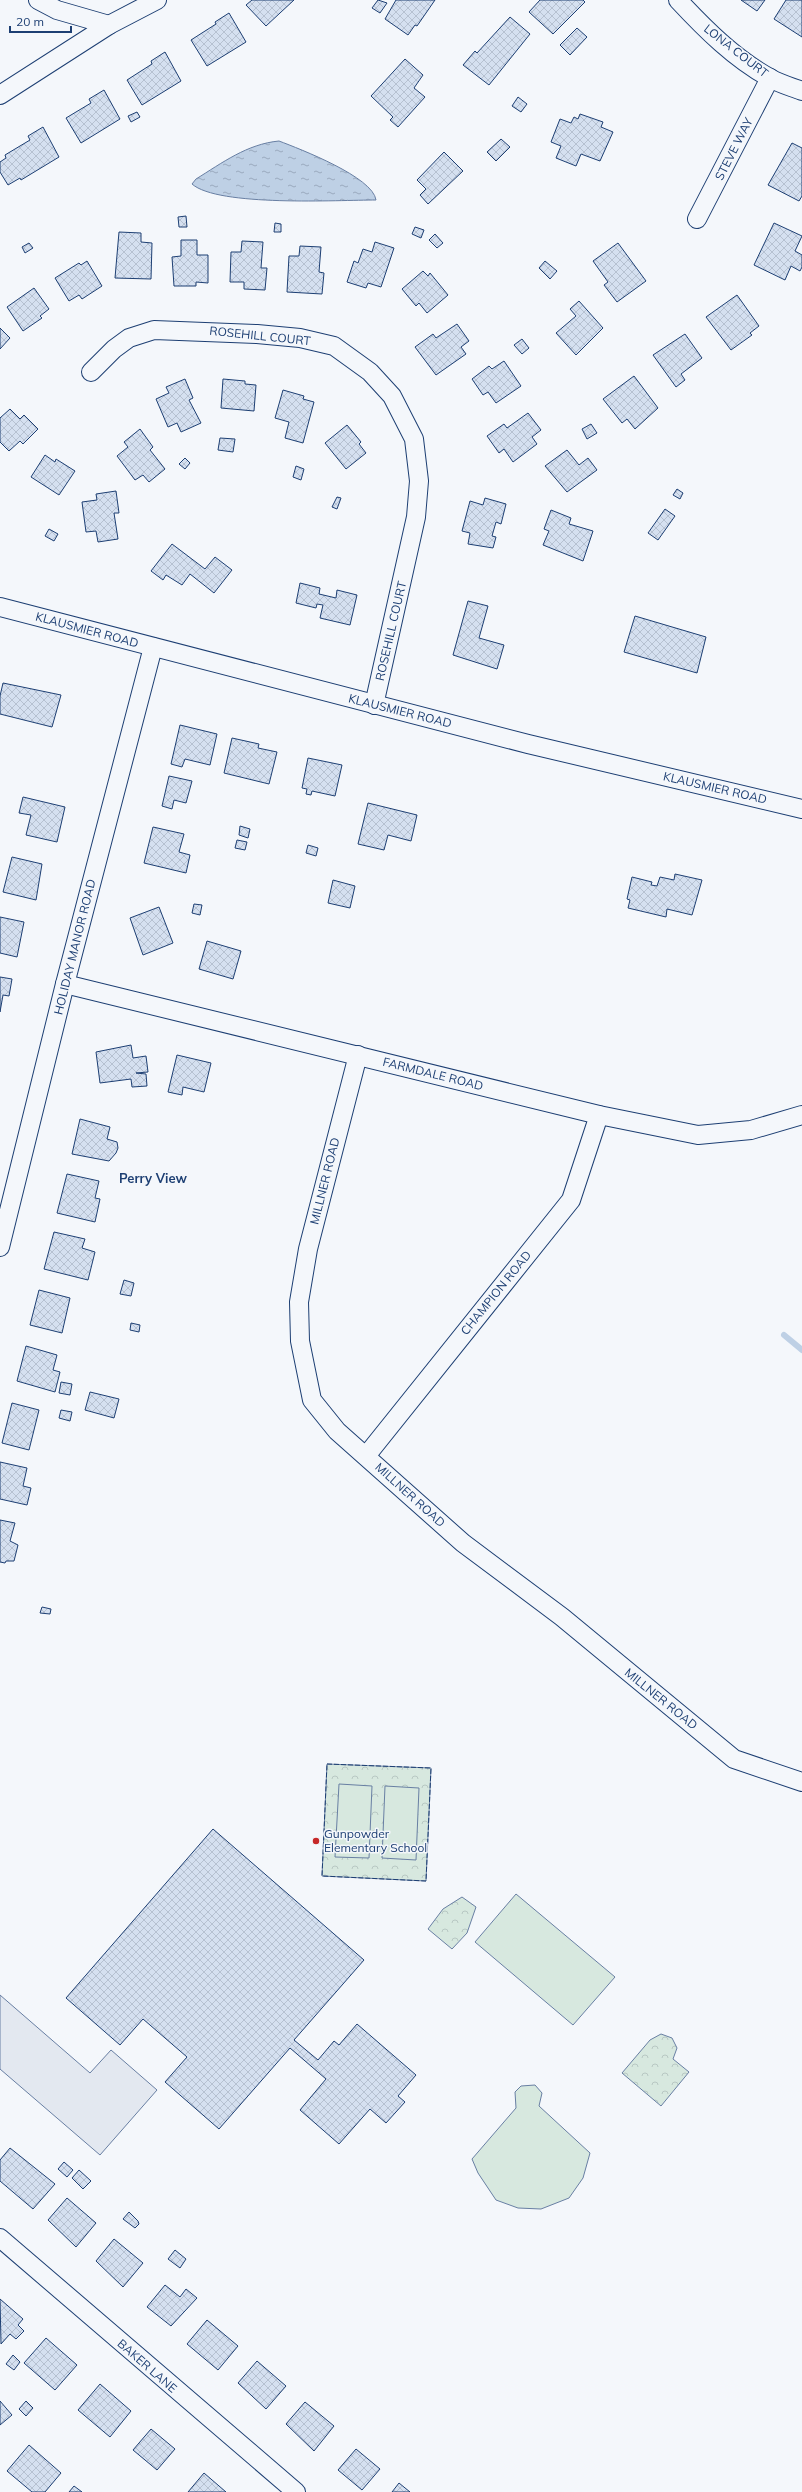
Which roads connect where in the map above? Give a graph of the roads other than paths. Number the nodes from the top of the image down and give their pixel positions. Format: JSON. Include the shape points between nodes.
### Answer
{"nodes":[{"id":1,"x":38,"y":0,"type":"edge"},
{"id":2,"x":157,"y":0,"type":"edge"},
{"id":3,"x":678,"y":0,"type":"edge"},
{"id":4,"x":109,"y":25,"type":"junction"},
{"id":5,"x":770,"y":78,"type":"junction"},
{"id":6,"x":802,"y":91,"type":"edge"},
{"id":7,"x":0,"y":95,"type":"edge"},
{"id":8,"x":697,"y":219,"type":"dead end"},
{"id":9,"x":91,"y":372,"type":"dead end"},
{"id":10,"x":0,"y":607,"type":"edge"},
{"id":11,"x":153,"y":647,"type":"junction"},
{"id":12,"x":374,"y":705,"type":"junction"},
{"id":13,"x":802,"y":809,"type":"edge"},
{"id":14,"x":65,"y":984,"type":"junction"},
{"id":15,"x":358,"y":1055,"type":"junction"},
{"id":16,"x":599,"y":1115,"type":"junction"},
{"id":17,"x":802,"y":1115,"type":"edge"},
{"id":18,"x":0,"y":1247,"type":"edge"},
{"id":19,"x":366,"y":1456,"type":"junction"},
{"id":20,"x":802,"y":1782,"type":"edge"},
{"id":21,"x":0,"y":2238,"type":"edge"},
{"id":22,"x":296,"y":2492,"type":"edge"}],
"edges":[{"from":1,"to":4,"type":"street","via":[[57,10]]},
{"from":2,"to":4,"type":"street"},
{"from":3,"to":5,"type":"street","name":"LONA COURT","via":[[722,43]]},
{"from":4,"to":7,"type":"street"},
{"from":5,"to":6,"type":"street","name":"LONA COURT"},
{"from":5,"to":8,"type":"street","name":"STEVE WAY"},
{"from":9,"to":12,"type":"street","name":"ROSEHILL COURT","via":[[129,338],[154,330],[257,334],[300,338],[334,346],[370,372],[392,396],[414,439],[419,481],[416,517]]},
{"from":10,"to":11,"type":"street","name":"KLAUSMIER ROAD"},
{"from":11,"to":12,"type":"street","name":"KLAUSMIER ROAD"},
{"from":11,"to":14,"type":"street","name":"HOLIDAY MANOR ROAD"},
{"from":12,"to":13,"type":"street","name":"KLAUSMIER ROAD"},
{"from":14,"to":15,"type":"street","name":"FARMDALE ROAD"},
{"from":14,"to":18,"type":"street","name":"HOLIDAY MANOR ROAD"},
{"from":15,"to":16,"type":"street","name":"FARMDALE ROAD"},
{"from":15,"to":19,"type":"street","name":"MILLNER ROAD","via":[[308,1249],[299,1302],[300,1341],[312,1400],[337,1431]]},
{"from":16,"to":17,"type":"street","name":"FARMDALE ROAD","via":[[698,1135],[751,1130]]},
{"from":16,"to":19,"type":"street","name":"CHAMPION ROAD","via":[[571,1200]]},
{"from":19,"to":20,"type":"street","name":"MILLNER ROAD","via":[[463,1543],[562,1617],[734,1759]]},
{"from":21,"to":22,"type":"street","name":"BAKER LANE"}]}
